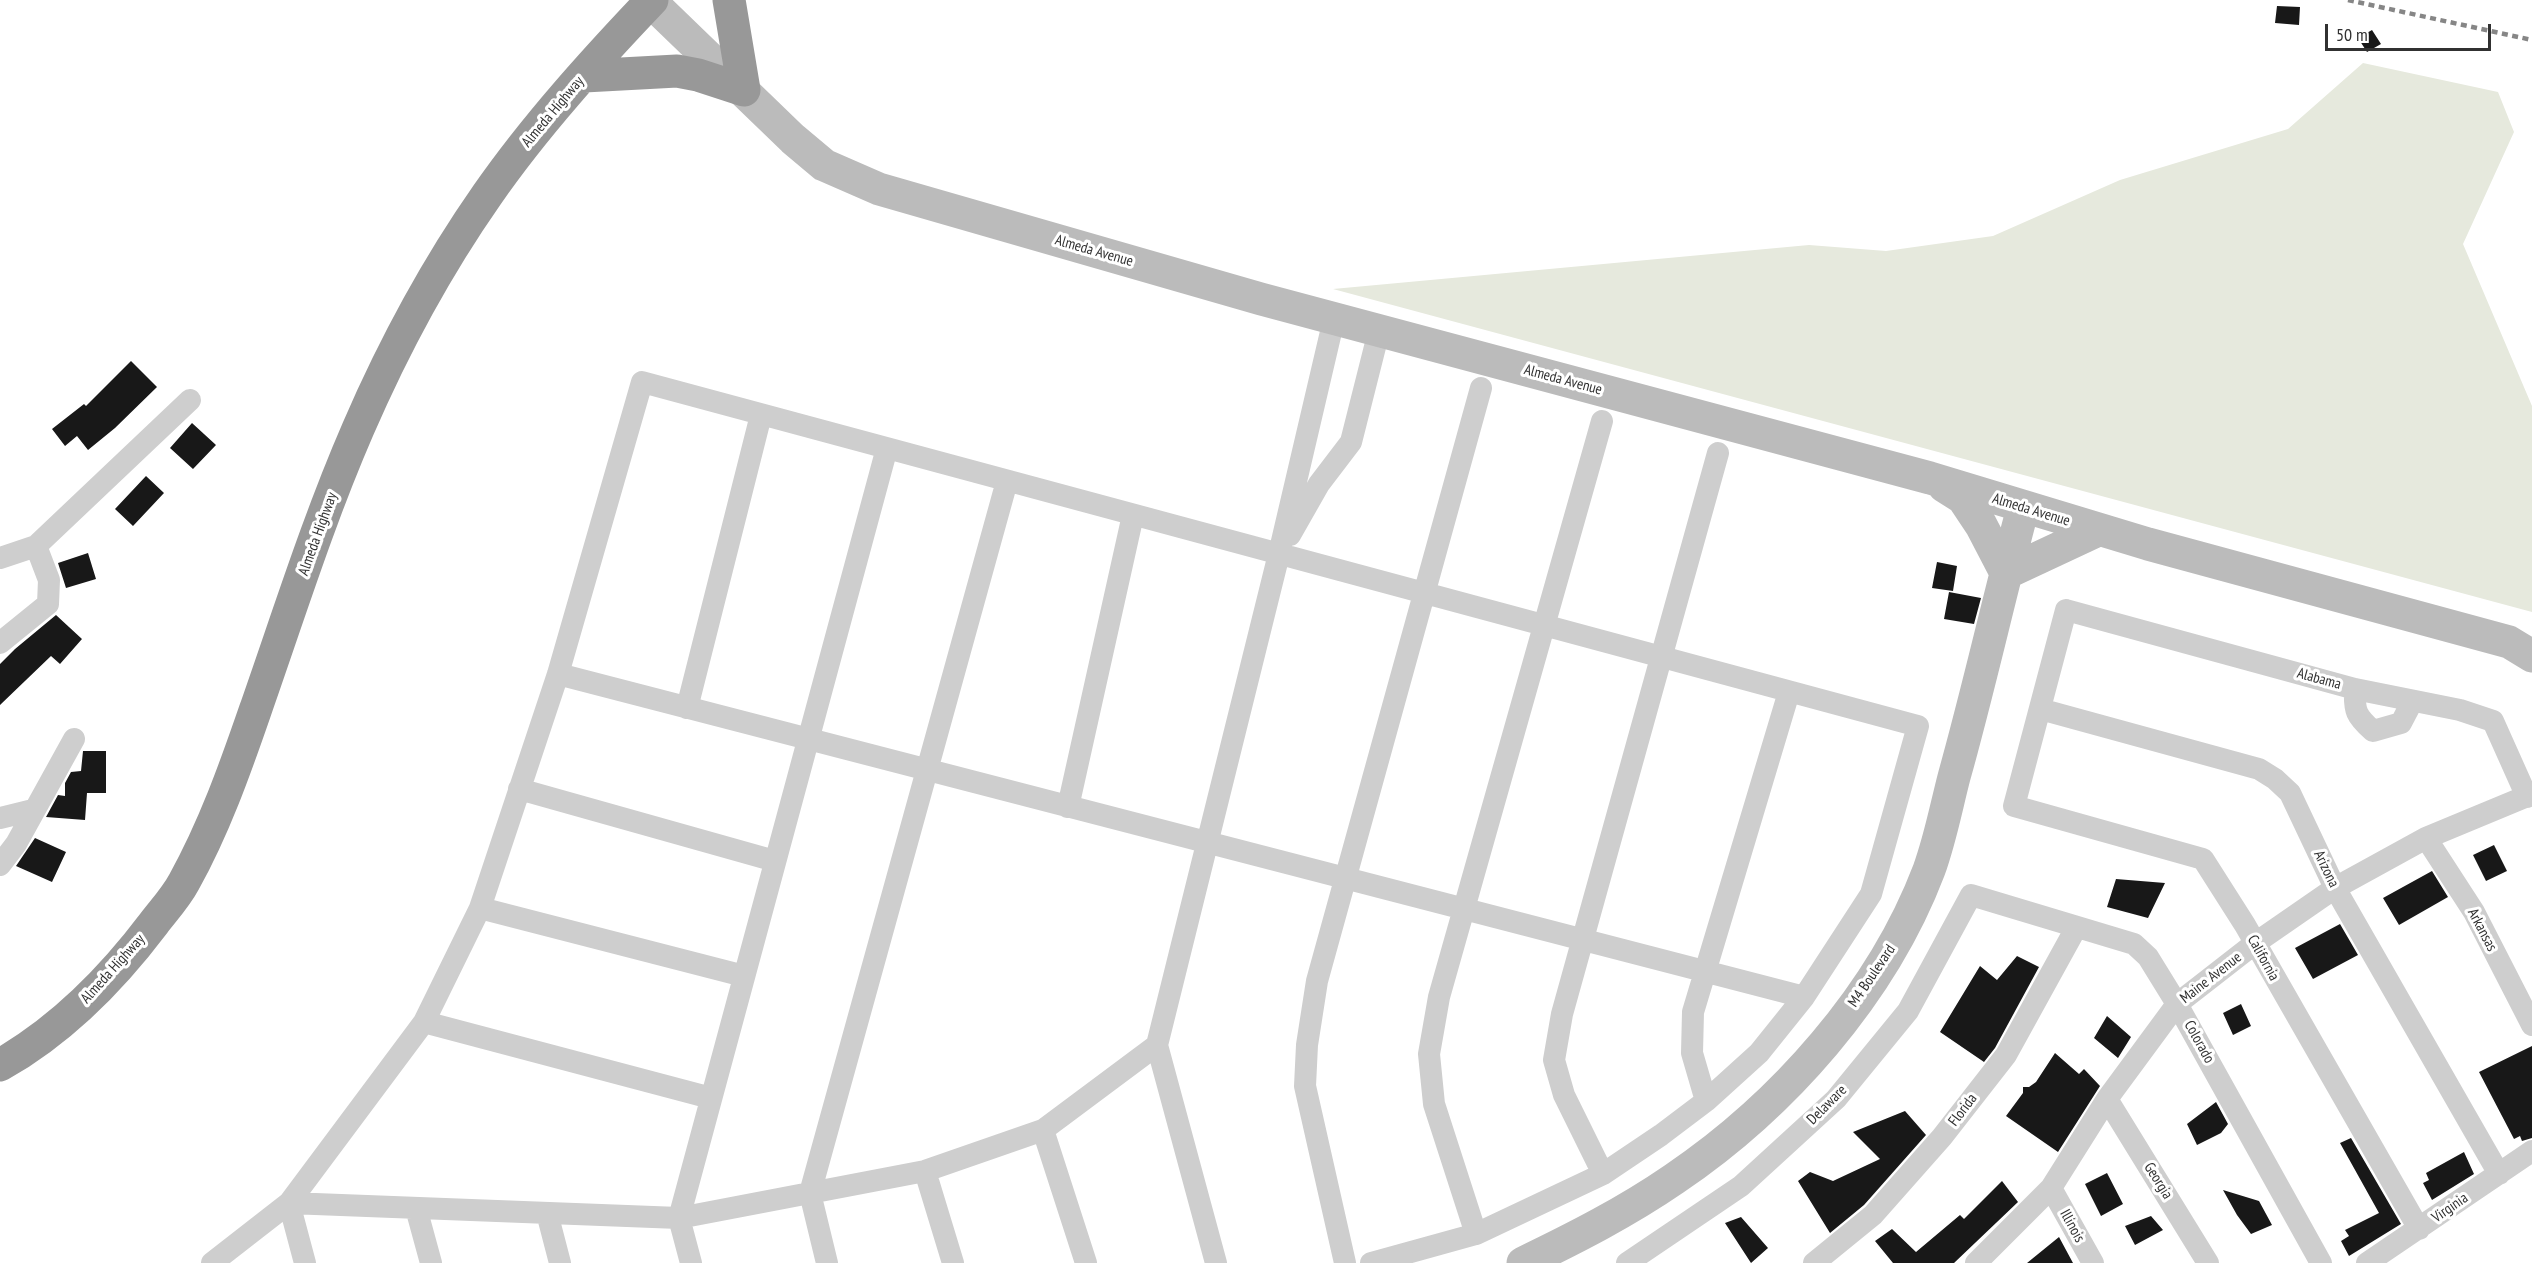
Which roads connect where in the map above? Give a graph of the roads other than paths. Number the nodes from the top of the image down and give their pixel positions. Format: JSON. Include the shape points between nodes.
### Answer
{"nodes":[{"id":1,"x":729,"y":0,"type":"edge"},
{"id":2,"x":651,"y":1,"type":"edge"},
{"id":3,"x":584,"y":76,"type":"junction"},
{"id":4,"x":744,"y":90,"type":"junction"},
{"id":5,"x":1334,"y":319,"type":"junction"},
{"id":6,"x":1379,"y":331,"type":"junction"},
{"id":7,"x":1481,"y":388,"type":"dead end"},
{"id":8,"x":190,"y":400,"type":"dead end"},
{"id":9,"x":761,"y":415,"type":"junction"},
{"id":10,"x":1602,"y":421,"type":"dead end"},
{"id":11,"x":887,"y":448,"type":"junction"},
{"id":12,"x":1718,"y":453,"type":"dead end"},
{"id":13,"x":1930,"y":478,"type":"junction"},
{"id":14,"x":1007,"y":481,"type":"junction"},
{"id":15,"x":2023,"y":508,"type":"junction"},
{"id":16,"x":1133,"y":515,"type":"junction"},
{"id":17,"x":2098,"y":530,"type":"junction"},
{"id":18,"x":36,"y":546,"type":"junction"},
{"id":19,"x":1279,"y":554,"type":"junction"},
{"id":20,"x":0,"y":558,"type":"edge"},
{"id":21,"x":2006,"y":573,"type":"junction"},
{"id":22,"x":1424,"y":593,"type":"junction"},
{"id":23,"x":1544,"y":626,"type":"junction"},
{"id":24,"x":0,"y":643,"type":"edge"},
{"id":25,"x":2532,"y":656,"type":"edge"},
{"id":26,"x":1662,"y":657,"type":"junction"},
{"id":27,"x":558,"y":674,"type":"junction"},
{"id":28,"x":2355,"y":689,"type":"junction"},
{"id":29,"x":1789,"y":692,"type":"junction"},
{"id":30,"x":2412,"y":702,"type":"junction"},
{"id":31,"x":687,"y":708,"type":"junction"},
{"id":32,"x":2040,"y":709,"type":"junction"},
{"id":33,"x":74,"y":739,"type":"dead end"},
{"id":34,"x":808,"y":739,"type":"junction"},
{"id":35,"x":927,"y":770,"type":"junction"},
{"id":36,"x":519,"y":789,"type":"junction"},
{"id":37,"x":2529,"y":796,"type":"edge"},
{"id":38,"x":1068,"y":807,"type":"junction"},
{"id":39,"x":33,"y":810,"type":"junction"},
{"id":40,"x":0,"y":818,"type":"edge"},
{"id":41,"x":2426,"y":838,"type":"junction"},
{"id":42,"x":1207,"y":843,"type":"junction"},
{"id":43,"x":775,"y":861,"type":"junction"},
{"id":44,"x":0,"y":866,"type":"edge"},
{"id":45,"x":1346,"y":879,"type":"junction"},
{"id":46,"x":2335,"y":888,"type":"junction"},
{"id":47,"x":1971,"y":895,"type":"joint"},
{"id":48,"x":480,"y":908,"type":"junction"},
{"id":49,"x":1464,"y":909,"type":"junction"},
{"id":50,"x":2076,"y":928,"type":"junction"},
{"id":51,"x":1583,"y":940,"type":"junction"},
{"id":52,"x":2254,"y":944,"type":"junction"},
{"id":53,"x":1706,"y":971,"type":"junction"},
{"id":54,"x":744,"y":976,"type":"junction"},
{"id":55,"x":1804,"y":997,"type":"junction"},
{"id":56,"x":2177,"y":1004,"type":"junction"},
{"id":57,"x":424,"y":1022,"type":"junction"},
{"id":58,"x":2532,"y":1025,"type":"edge"},
{"id":59,"x":1156,"y":1045,"type":"junction"},
{"id":60,"x":0,"y":1065,"type":"edge"},
{"id":61,"x":711,"y":1098,"type":"junction"},
{"id":62,"x":2107,"y":1099,"type":"junction"},
{"id":63,"x":1706,"y":1101,"type":"junction"},
{"id":64,"x":1043,"y":1130,"type":"junction"},
{"id":65,"x":2532,"y":1151,"type":"edge"},
{"id":66,"x":925,"y":1171,"type":"junction"},
{"id":67,"x":1602,"y":1174,"type":"junction"},
{"id":68,"x":2499,"y":1174,"type":"junction"},
{"id":69,"x":2051,"y":1188,"type":"junction"},
{"id":70,"x":810,"y":1193,"type":"junction"},
{"id":71,"x":289,"y":1203,"type":"junction"},
{"id":72,"x":416,"y":1208,"type":"junction"},
{"id":73,"x":547,"y":1213,"type":"junction"},
{"id":74,"x":679,"y":1218,"type":"junction"},
{"id":75,"x":2419,"y":1229,"type":"junction"},
{"id":76,"x":1476,"y":1234,"type":"junction"},
{"id":77,"x":212,"y":1263,"type":"edge"},
{"id":78,"x":305,"y":1263,"type":"edge"},
{"id":79,"x":431,"y":1263,"type":"edge"},
{"id":80,"x":560,"y":1263,"type":"edge"},
{"id":81,"x":691,"y":1263,"type":"edge"},
{"id":82,"x":827,"y":1263,"type":"edge"},
{"id":83,"x":953,"y":1263,"type":"edge"},
{"id":84,"x":1086,"y":1263,"type":"edge"},
{"id":85,"x":1216,"y":1263,"type":"edge"},
{"id":86,"x":1345,"y":1263,"type":"edge"},
{"id":87,"x":1371,"y":1263,"type":"edge"},
{"id":88,"x":1523,"y":1263,"type":"edge"},
{"id":89,"x":1627,"y":1263,"type":"edge"},
{"id":90,"x":1814,"y":1263,"type":"edge"},
{"id":91,"x":1977,"y":1263,"type":"edge"},
{"id":92,"x":2093,"y":1263,"type":"edge"},
{"id":93,"x":2208,"y":1263,"type":"edge"},
{"id":94,"x":2321,"y":1263,"type":"edge"},
{"id":95,"x":2367,"y":1263,"type":"edge"}],
"edges":[{"from":1,"to":4,"type":"highway"},
{"from":2,"to":3,"type":"highway","name":"Almeda Highway"},
{"from":2,"to":4,"type":"main road","name":"Almeda Avenue"},
{"from":3,"to":4,"type":"highway","via":[[677,72]]},
{"from":3,"to":60,"type":"highway","name":"Almeda Highway","via":[[488,193],[404,333],[357,431],[227,790],[183,884],[128,958],[91,996],[58,1027]]},
{"from":4,"to":5,"type":"main road","name":"Almeda Avenue","via":[[824,165],[879,189]]},
{"from":5,"to":6,"type":"main road","name":"Almeda Avenue"},
{"from":5,"to":19,"type":"street"},
{"from":6,"to":13,"type":"main road","name":"Almeda Avenue"},
{"from":6,"to":19,"type":"street","via":[[1351,442],[1319,484]]},
{"from":7,"to":22,"type":"street"},
{"from":8,"to":18,"type":"street"},
{"from":9,"to":11,"type":"street"},
{"from":9,"to":27,"type":"street","via":[[642,382]]},
{"from":9,"to":31,"type":"street"},
{"from":10,"to":23,"type":"street"},
{"from":11,"to":14,"type":"street"},
{"from":11,"to":34,"type":"street"},
{"from":12,"to":26,"type":"street"},
{"from":13,"to":15,"type":"main road","name":"Almeda Avenue"},
{"from":13,"to":21,"type":"main road","via":[[1963,498]]},
{"from":14,"to":16,"type":"street"},
{"from":14,"to":35,"type":"street"},
{"from":15,"to":17,"type":"main road","name":"Almeda Avenue"},
{"from":15,"to":21,"type":"main road","name":"M4 Boulevard"},
{"from":16,"to":19,"type":"street"},
{"from":16,"to":38,"type":"street"},
{"from":17,"to":21,"type":"main road"},
{"from":17,"to":25,"type":"main road","name":"Almeda Avenue","via":[[2509,642]]},
{"from":18,"to":20,"type":"street"},
{"from":18,"to":24,"type":"street","via":[[49,580],[48,604]]},
{"from":19,"to":22,"type":"street"},
{"from":19,"to":42,"type":"street"},
{"from":21,"to":88,"type":"main road","name":"M4 Boulevard","via":[[1929,869],[1888,957],[1830,1037],[1751,1120],[1674,1179],[1596,1227]]},
{"from":22,"to":23,"type":"street"},
{"from":22,"to":45,"type":"street"},
{"from":23,"to":26,"type":"street"},
{"from":23,"to":49,"type":"street"},
{"from":26,"to":29,"type":"street"},
{"from":26,"to":51,"type":"street"},
{"from":27,"to":31,"type":"street"},
{"from":27,"to":36,"type":"street"},
{"from":28,"to":30,"type":"street","name":"Alabama"},
{"from":28,"to":30,"type":"street","via":[[2354,708],[2373,731],[2401,723]]},
{"from":28,"to":32,"type":"street","name":"Alabama","via":[[2066,610]]},
{"from":29,"to":53,"type":"street"},
{"from":29,"to":55,"type":"street","via":[[1918,726],[1871,894]]},
{"from":30,"to":37,"type":"street","name":"Alabama","via":[[2460,710],[2493,721]]},
{"from":31,"to":34,"type":"street"},
{"from":32,"to":46,"type":"street","name":"Arizona","via":[[2259,769],[2290,793]]},
{"from":32,"to":52,"type":"street","name":"California","via":[[2014,806],[2203,859]]},
{"from":33,"to":39,"type":"street"},
{"from":34,"to":35,"type":"street"},
{"from":34,"to":43,"type":"street"},
{"from":35,"to":38,"type":"street"},
{"from":35,"to":70,"type":"street"},
{"from":36,"to":43,"type":"street"},
{"from":36,"to":48,"type":"street"},
{"from":37,"to":41,"type":"street","name":"Maine Avenue"},
{"from":38,"to":42,"type":"street"},
{"from":39,"to":40,"type":"street"},
{"from":39,"to":44,"type":"street"},
{"from":41,"to":46,"type":"street","name":"Maine Avenue"},
{"from":41,"to":58,"type":"street","name":"Arkansas","via":[[2474,912]]},
{"from":42,"to":45,"type":"street"},
{"from":42,"to":59,"type":"street"},
{"from":43,"to":54,"type":"street"},
{"from":45,"to":49,"type":"street"},
{"from":45,"to":86,"type":"street","via":[[1317,981],[1305,1086]]},
{"from":46,"to":52,"type":"street","name":"Maine Avenue"},
{"from":46,"to":68,"type":"street","name":"Arizona"},
{"from":47,"to":50,"type":"street","name":"Colorado"},
{"from":47,"to":89,"type":"street","name":"Delaware","via":[[1908,1011],[1836,1099],[1741,1186]]},
{"from":48,"to":54,"type":"street"},
{"from":48,"to":57,"type":"street"},
{"from":49,"to":51,"type":"street"},
{"from":49,"to":76,"type":"street","via":[[1439,997],[1429,1054],[1434,1104]]},
{"from":50,"to":56,"type":"street","name":"Colorado","via":[[2134,944],[2148,957]]},
{"from":50,"to":90,"type":"street","name":"Florida","via":[[2006,1054],[1942,1137],[1874,1215]]},
{"from":51,"to":53,"type":"street"},
{"from":51,"to":67,"type":"street","via":[[1562,1014],[1554,1060],[1564,1095]]},
{"from":52,"to":56,"type":"street","name":"Maine Avenue"},
{"from":52,"to":75,"type":"street","name":"California"},
{"from":53,"to":55,"type":"street"},
{"from":53,"to":63,"type":"street","via":[[1693,1012],[1692,1053]]},
{"from":54,"to":61,"type":"street"},
{"from":55,"to":63,"type":"street","via":[[1759,1053]]},
{"from":56,"to":62,"type":"street","name":"Maine Avenue"},
{"from":56,"to":94,"type":"street","name":"Colorado"},
{"from":57,"to":61,"type":"street"},
{"from":57,"to":71,"type":"street"},
{"from":59,"to":64,"type":"street"},
{"from":59,"to":85,"type":"street"},
{"from":61,"to":74,"type":"street"},
{"from":62,"to":69,"type":"street","name":"Maine Avenue"},
{"from":62,"to":93,"type":"street","name":"Georgia"},
{"from":63,"to":67,"type":"street"},
{"from":64,"to":66,"type":"street"},
{"from":64,"to":84,"type":"street"},
{"from":65,"to":68,"type":"street","name":"Virginia"},
{"from":66,"to":70,"type":"street"},
{"from":66,"to":83,"type":"street"},
{"from":67,"to":76,"type":"street"},
{"from":68,"to":75,"type":"street","name":"Virginia"},
{"from":69,"to":91,"type":"street","name":"Maine Avenue"},
{"from":69,"to":92,"type":"street","name":"Illinois"},
{"from":70,"to":74,"type":"street"},
{"from":70,"to":82,"type":"street"},
{"from":71,"to":72,"type":"street"},
{"from":71,"to":77,"type":"street"},
{"from":71,"to":78,"type":"street"},
{"from":72,"to":73,"type":"street"},
{"from":72,"to":79,"type":"street"},
{"from":73,"to":74,"type":"street"},
{"from":73,"to":80,"type":"street"},
{"from":74,"to":81,"type":"street"},
{"from":75,"to":95,"type":"street","name":"Virginia"},
{"from":76,"to":87,"type":"street"}]}
